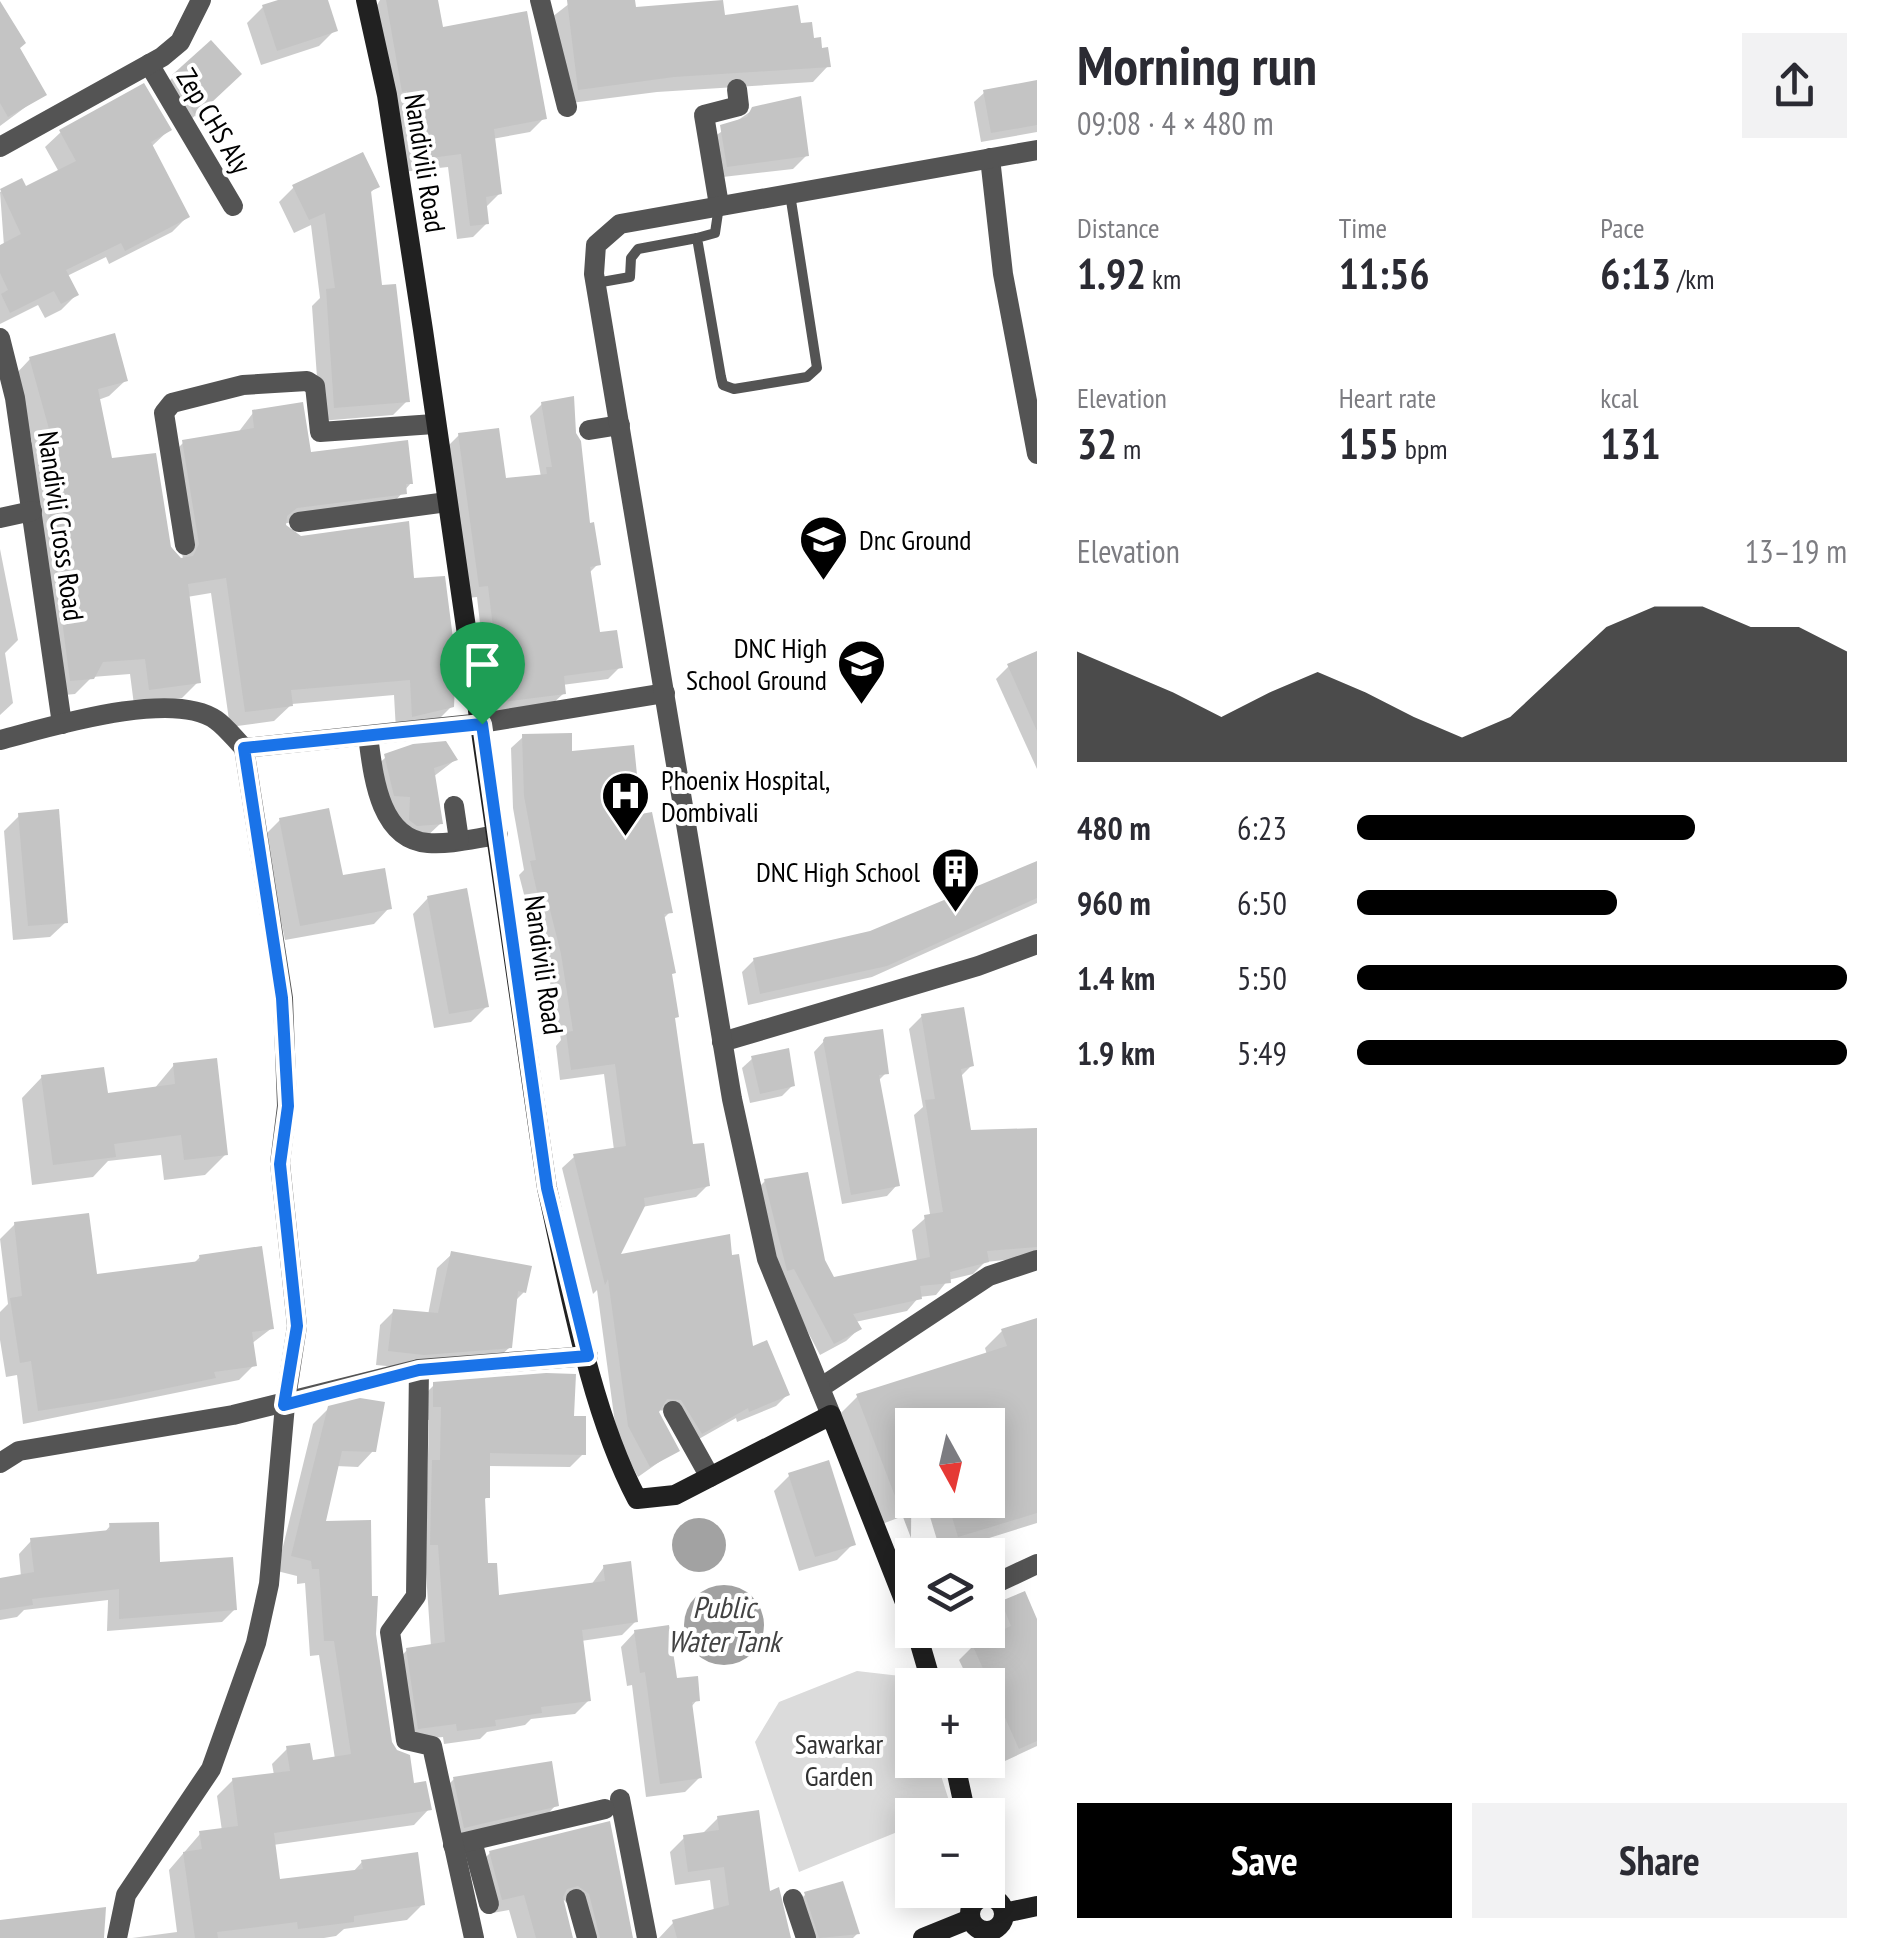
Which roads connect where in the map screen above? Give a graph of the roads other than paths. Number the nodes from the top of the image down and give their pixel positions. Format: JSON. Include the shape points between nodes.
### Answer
{"nodes":[{"id":1,"x":201,"y":0,"type":"edge"},
{"id":2,"x":366,"y":0,"type":"edge"},
{"id":3,"x":540,"y":0,"type":"edge"},
{"id":4,"x":149,"y":64,"type":"junction"},
{"id":5,"x":737,"y":89,"type":"dead end"},
{"id":6,"x":568,"y":108,"type":"dead end"},
{"id":7,"x":0,"y":147,"type":"edge"},
{"id":8,"x":1037,"y":150,"type":"edge"},
{"id":9,"x":990,"y":158,"type":"junction"},
{"id":10,"x":790,"y":193,"type":"junction"},
{"id":11,"x":719,"y":205,"type":"junction"},
{"id":12,"x":233,"y":206,"type":"dead end"},
{"id":13,"x":697,"y":238,"type":"junction"},
{"id":14,"x":596,"y":284,"type":"junction"},
{"id":15,"x":0,"y":338,"type":"edge"},
{"id":16,"x":434,"y":424,"type":"junction"},
{"id":17,"x":620,"y":425,"type":"junction"},
{"id":18,"x":589,"y":430,"type":"dead end"},
{"id":19,"x":1037,"y":454,"type":"edge"},
{"id":20,"x":447,"y":502,"type":"junction"},
{"id":21,"x":32,"y":512,"type":"junction"},
{"id":22,"x":0,"y":518,"type":"edge"},
{"id":23,"x":299,"y":522,"type":"dead end"},
{"id":24,"x":186,"y":545,"type":"dead end"},
{"id":25,"x":665,"y":694,"type":"junction"},
{"id":26,"x":62,"y":724,"type":"junction"},
{"id":27,"x":482,"y":724,"type":"junction"},
{"id":28,"x":368,"y":736,"type":"junction"},
{"id":29,"x":0,"y":740,"type":"edge"},
{"id":30,"x":244,"y":748,"type":"junction"},
{"id":31,"x":454,"y":806,"type":"dead end"},
{"id":32,"x":498,"y":836,"type":"junction"},
{"id":33,"x":459,"y":840,"type":"junction"},
{"id":34,"x":1037,"y":944,"type":"edge"},
{"id":35,"x":722,"y":1042,"type":"junction"},
{"id":36,"x":1037,"y":1260,"type":"edge"},
{"id":37,"x":588,"y":1356,"type":"junction"},
{"id":38,"x":419,"y":1370,"type":"junction"},
{"id":39,"x":820,"y":1388,"type":"junction"},
{"id":40,"x":284,"y":1405,"type":"junction"},
{"id":41,"x":673,"y":1410,"type":"dead end"},
{"id":42,"x":831,"y":1415,"type":"junction"},
{"id":43,"x":0,"y":1463,"type":"edge"},
{"id":44,"x":710,"y":1477,"type":"junction"},
{"id":45,"x":1037,"y":1564,"type":"edge"},
{"id":46,"x":895,"y":1577,"type":"edge"},
{"id":47,"x":1005,"y":1578,"type":"edge"},
{"id":48,"x":462,"y":1842,"type":"junction"},
{"id":49,"x":793,"y":1898,"type":"dead end"},
{"id":50,"x":576,"y":1899,"type":"dead end"},
{"id":51,"x":488,"y":1904,"type":"dead end"},
{"id":52,"x":1037,"y":1906,"type":"edge"},
{"id":53,"x":1001,"y":1908,"type":"edge"},
{"id":54,"x":1004,"y":1913,"type":"junction"},
{"id":55,"x":982,"y":1930,"type":"edge"},
{"id":56,"x":118,"y":1938,"type":"edge"},
{"id":57,"x":474,"y":1938,"type":"edge"},
{"id":58,"x":588,"y":1938,"type":"edge"},
{"id":59,"x":647,"y":1938,"type":"edge"},
{"id":60,"x":806,"y":1938,"type":"edge"},
{"id":61,"x":923,"y":1938,"type":"edge"}],
"edges":[{"from":1,"to":4,"type":"street","via":[[180,42]]},
{"from":2,"to":16,"type":"street","name":"Nandivili Road"},
{"from":3,"to":6,"type":"street"},
{"from":4,"to":7,"type":"street"},
{"from":4,"to":12,"type":"street","name":"Zep CHS Aly"},
{"from":5,"to":11,"type":"street","via":[[740,106],[704,115]]},
{"from":8,"to":9,"type":"street"},
{"from":9,"to":10,"type":"street"},
{"from":9,"to":19,"type":"street","via":[[1003,274]]},
{"from":10,"to":11,"type":"street"},
{"from":10,"to":13,"type":"lane","via":[[818,360],[814,374],[734,389],[723,384]]},
{"from":11,"to":13,"type":"lane","via":[[714,233]]},
{"from":11,"to":14,"type":"street","via":[[620,224],[604,234],[596,245]]},
{"from":13,"to":14,"type":"lane","via":[[638,249],[630,277]]},
{"from":14,"to":17,"type":"street"},
{"from":15,"to":21,"type":"street","name":"Nandivli Cross Road"},
{"from":16,"to":20,"type":"street","name":"Nandivili Road"},
{"from":16,"to":24,"type":"street","via":[[320,432],[315,386],[307,381],[243,386],[172,403],[164,413]]},
{"from":17,"to":18,"type":"street"},
{"from":17,"to":25,"type":"street"},
{"from":20,"to":23,"type":"street"},
{"from":20,"to":27,"type":"street","name":"Nandivili Road"},
{"from":21,"to":22,"type":"street"},
{"from":21,"to":26,"type":"street","name":"Nandivli Cross Road"},
{"from":25,"to":27,"type":"street"},
{"from":25,"to":35,"type":"street"},
{"from":26,"to":29,"type":"street"},
{"from":26,"to":30,"type":"street","via":[[183,708],[214,718]]},
{"from":27,"to":28,"type":"street"},
{"from":27,"to":32,"type":"street","name":"Nandivili Road"},
{"from":28,"to":30,"type":"street"},
{"from":28,"to":33,"type":"street","via":[[377,797],[400,830],[423,843]]},
{"from":30,"to":40,"type":"street","via":[[282,998],[288,1106],[280,1164],[297,1326]]},
{"from":31,"to":33,"type":"street"},
{"from":32,"to":33,"type":"street"},
{"from":32,"to":37,"type":"street","name":"Nandivili Road","via":[[547,1188]]},
{"from":34,"to":35,"type":"street"},
{"from":35,"to":39,"type":"street","via":[[767,1259]]},
{"from":36,"to":39,"type":"street","via":[[988,1276]]},
{"from":37,"to":38,"type":"street"},
{"from":37,"to":44,"type":"street","name":"Nandivili Road","via":[[636,1499],[675,1494]]},
{"from":38,"to":40,"type":"street"},
{"from":38,"to":48,"type":"street","via":[[416,1596],[390,1632],[406,1740],[432,1746]]},
{"from":39,"to":42,"type":"street"},
{"from":40,"to":43,"type":"street","via":[[19,1450]]},
{"from":40,"to":56,"type":"street","via":[[270,1584],[256,1643],[211,1769],[126,1895]]},
{"from":41,"to":44,"type":"street"},
{"from":42,"to":44,"type":"street","name":"Nandivili Road"},
{"from":42,"to":46,"type":"street"},
{"from":45,"to":47,"type":"street"},
{"from":48,"to":51,"type":"street"},
{"from":48,"to":57,"type":"street"},
{"from":48,"to":59,"type":"street","via":[[612,1804]]},
{"from":49,"to":60,"type":"street"},
{"from":50,"to":58,"type":"street"},
{"from":52,"to":54,"type":"street"},
{"from":53,"to":54,"type":"street"},
{"from":54,"to":55,"type":"street","via":[[998,1928]]},
{"from":55,"to":61,"type":"street"}]}
